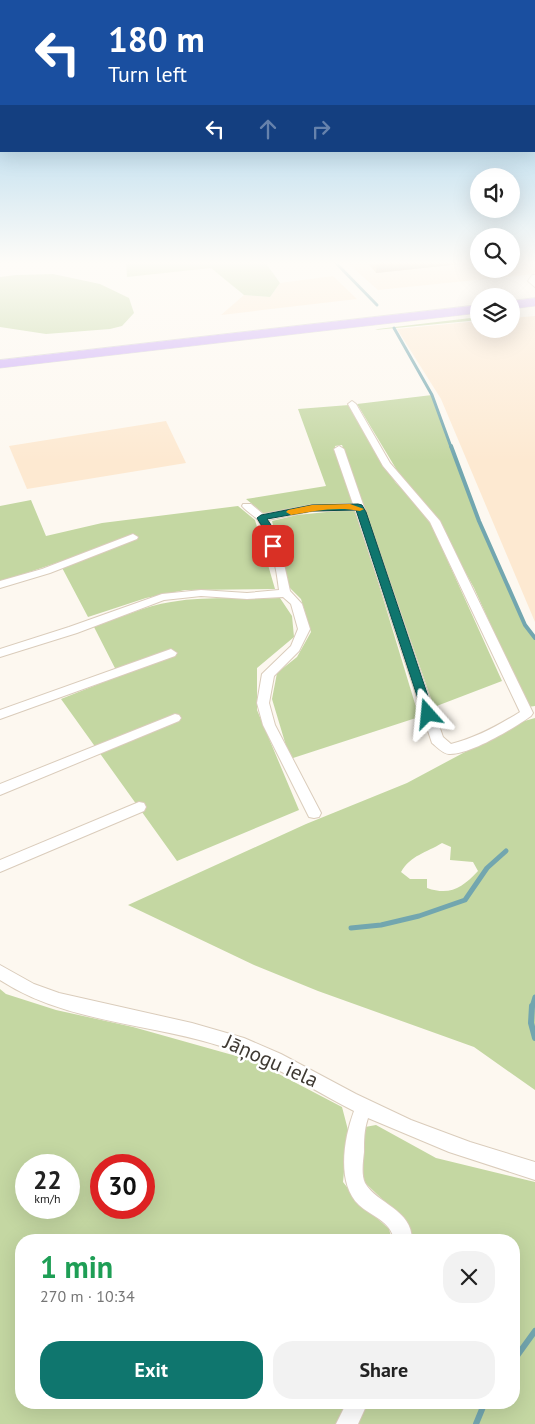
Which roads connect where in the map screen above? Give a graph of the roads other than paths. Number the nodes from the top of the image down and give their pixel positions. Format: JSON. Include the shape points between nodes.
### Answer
{"nodes":[{"id":1,"x":257,"y":328,"type":"edge"},
{"id":2,"x":310,"y":328,"type":"edge"},
{"id":3,"x":0,"y":358,"type":"edge"},
{"id":4,"x":0,"y":364,"type":"edge"},
{"id":5,"x":352,"y":404,"type":"dead end"},
{"id":6,"x":339,"y":449,"type":"dead end"},
{"id":7,"x":247,"y":506,"type":"dead end"},
{"id":8,"x":358,"y":507,"type":"junction"},
{"id":9,"x":261,"y":518,"type":"junction"},
{"id":10,"x":133,"y":537,"type":"dead end"},
{"id":11,"x":0,"y":585,"type":"edge"},
{"id":12,"x":285,"y":593,"type":"junction"},
{"id":13,"x":0,"y":653,"type":"edge"},
{"id":14,"x":171,"y":653,"type":"dead end"},
{"id":15,"x":0,"y":715,"type":"edge"},
{"id":16,"x":175,"y":718,"type":"dead end"},
{"id":17,"x":0,"y":790,"type":"edge"},
{"id":18,"x":139,"y":808,"type":"dead end"},
{"id":19,"x":314,"y":813,"type":"dead end"},
{"id":20,"x":0,"y":866,"type":"edge"},
{"id":21,"x":0,"y":972,"type":"edge"},
{"id":22,"x":364,"y":1107,"type":"junction"},
{"id":23,"x":535,"y":1171,"type":"edge"},
{"id":24,"x":402,"y":1234,"type":"edge"},
{"id":25,"x":354,"y":1409,"type":"edge"},
{"id":26,"x":347,"y":1424,"type":"edge"}],
"edges":[{"from":1,"to":3,"type":"highway"},
{"from":2,"to":4,"type":"highway"},
{"from":5,"to":8,"type":"street","via":[[386,464],[435,521],[527,712],[512,723],[460,747],[449,748],[437,740]]},
{"from":6,"to":8,"type":"street"},
{"from":7,"to":9,"type":"street"},
{"from":8,"to":9,"type":"street","via":[[312,508]]},
{"from":9,"to":12,"type":"street","via":[[271,537]]},
{"from":10,"to":11,"type":"street"},
{"from":12,"to":13,"type":"street","via":[[247,596],[201,593],[162,597]]},
{"from":12,"to":19,"type":"street","via":[[297,604],[304,628],[299,643],[268,674],[263,703],[269,725]]},
{"from":14,"to":15,"type":"street"},
{"from":16,"to":17,"type":"street"},
{"from":18,"to":20,"type":"street"},
{"from":21,"to":22,"type":"street","name":"Jāņogu iela","via":[[32,990],[92,1008],[206,1033],[244,1046],[286,1064]]},
{"from":22,"to":23,"type":"street","name":"Jāņogu iela","via":[[440,1140]]},
{"from":22,"to":24,"type":"street","via":[[356,1128],[355,1184],[365,1198],[392,1217]]},
{"from":25,"to":26,"type":"street"}]}
